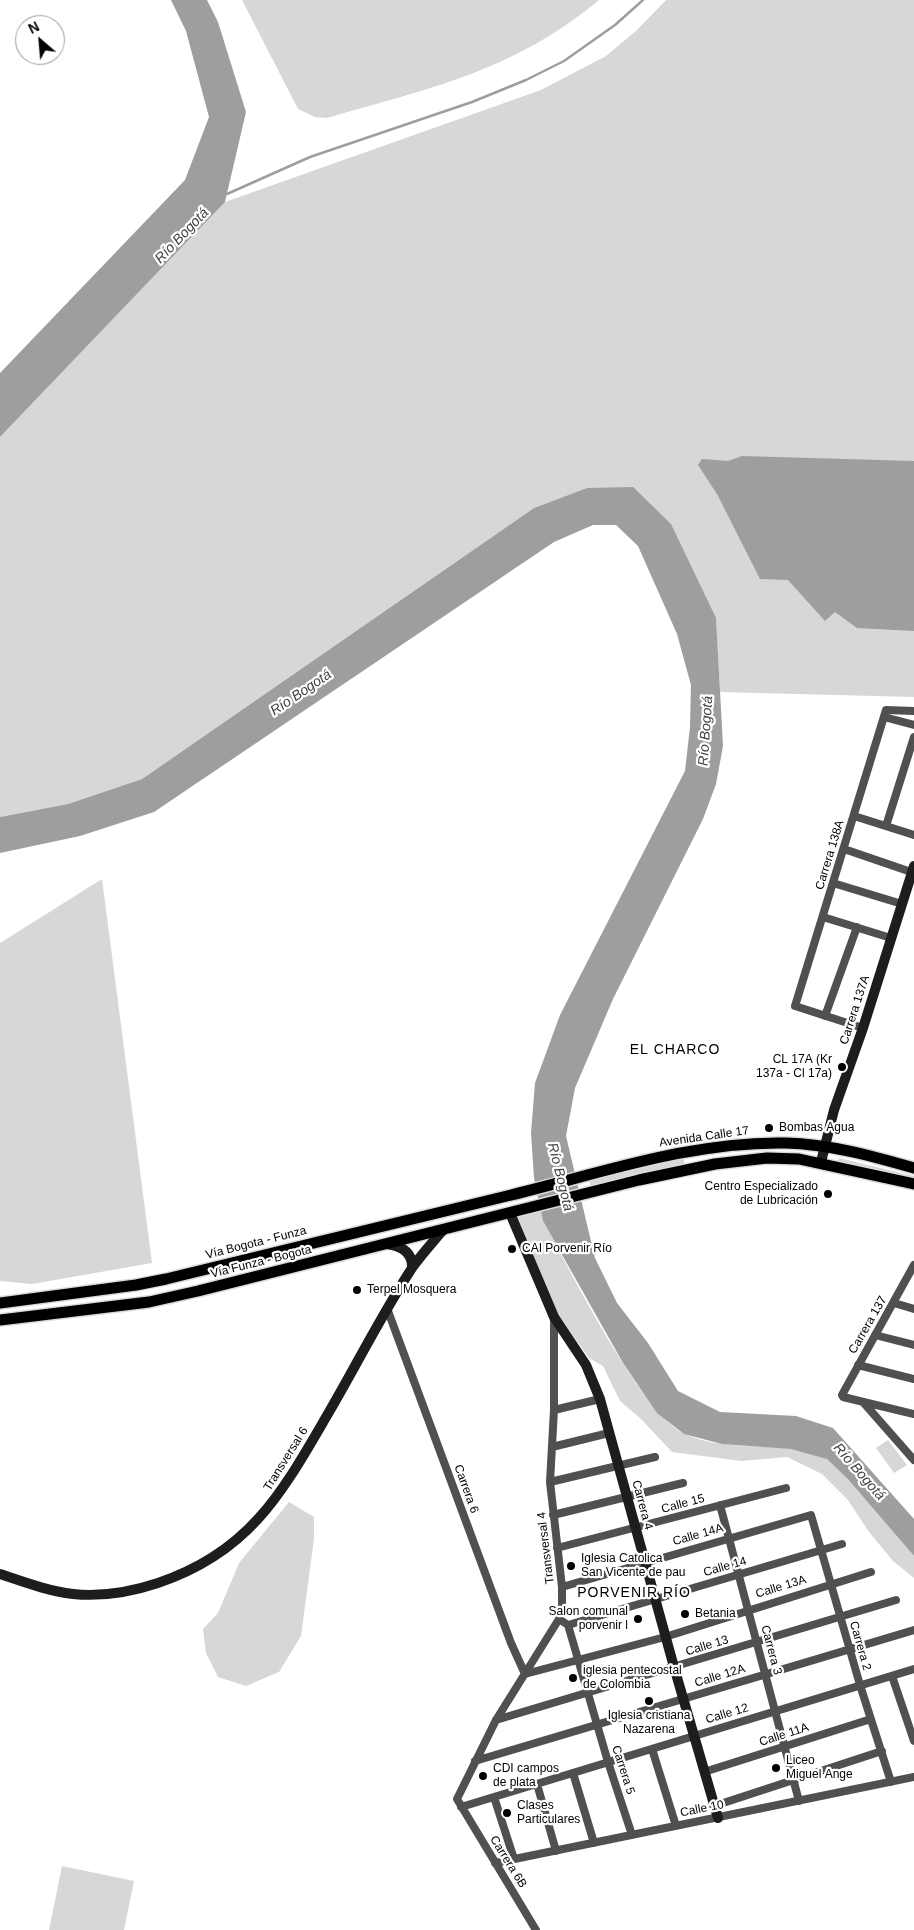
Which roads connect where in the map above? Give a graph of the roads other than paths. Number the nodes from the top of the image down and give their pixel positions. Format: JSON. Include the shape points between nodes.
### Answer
{"nodes":[{"id":1,"x":914,"y":711,"type":"edge"},
{"id":2,"x":885,"y":714,"type":"junction"},
{"id":3,"x":914,"y":725,"type":"edge"},
{"id":4,"x":914,"y":737,"type":"edge"},
{"id":5,"x":854,"y":816,"type":"junction"},
{"id":6,"x":886,"y":826,"type":"junction"},
{"id":7,"x":914,"y":835,"type":"edge"},
{"id":8,"x":844,"y":849,"type":"junction"},
{"id":9,"x":913,"y":870,"type":"edge"},
{"id":10,"x":833,"y":883,"type":"junction"},
{"id":11,"x":902,"y":904,"type":"junction"},
{"id":12,"x":823,"y":917,"type":"junction"},
{"id":13,"x":857,"y":927,"type":"junction"},
{"id":14,"x":892,"y":938,"type":"junction"},
{"id":15,"x":825,"y":1016,"type":"junction"},
{"id":16,"x":863,"y":1028,"type":"junction"},
{"id":17,"x":825,"y":1146,"type":"junction"},
{"id":18,"x":697,"y":1150,"type":"junction"},
{"id":19,"x":822,"y":1162,"type":"junction"},
{"id":20,"x":700,"y":1167,"type":"junction"},
{"id":21,"x":914,"y":1168,"type":"edge"},
{"id":22,"x":914,"y":1184,"type":"edge"},
{"id":23,"x":516,"y":1194,"type":"joint"},
{"id":24,"x":510,"y":1213,"type":"junction"},
{"id":25,"x":443,"y":1230,"type":"junction"},
{"id":26,"x":387,"y":1244,"type":"junction"},
{"id":27,"x":914,"y":1265,"type":"edge"},
{"id":28,"x":412,"y":1268,"type":"junction"},
{"id":29,"x":195,"y":1272,"type":"junction"},
{"id":30,"x":912,"y":1274,"type":"edge"},
{"id":31,"x":198,"y":1291,"type":"junction"},
{"id":32,"x":0,"y":1302,"type":"edge"},
{"id":33,"x":894,"y":1303,"type":"junction"},
{"id":34,"x":914,"y":1309,"type":"edge"},
{"id":35,"x":388,"y":1311,"type":"junction"},
{"id":36,"x":554,"y":1317,"type":"junction"},
{"id":37,"x":0,"y":1320,"type":"edge"},
{"id":38,"x":875,"y":1335,"type":"junction"},
{"id":39,"x":914,"y":1345,"type":"edge"},
{"id":40,"x":858,"y":1364,"type":"junction"},
{"id":41,"x":914,"y":1379,"type":"edge"},
{"id":42,"x":600,"y":1399,"type":"junction"},
{"id":43,"x":863,"y":1402,"type":"junction"},
{"id":44,"x":554,"y":1410,"type":"junction"},
{"id":45,"x":914,"y":1414,"type":"edge"},
{"id":46,"x":610,"y":1433,"type":"junction"},
{"id":47,"x":552,"y":1447,"type":"junction"},
{"id":48,"x":655,"y":1457,"type":"dead end"},
{"id":49,"x":914,"y":1460,"type":"edge"},
{"id":50,"x":618,"y":1466,"type":"junction"},
{"id":51,"x":550,"y":1482,"type":"junction"},
{"id":52,"x":683,"y":1483,"type":"dead end"},
{"id":53,"x":786,"y":1488,"type":"dead end"},
{"id":54,"x":627,"y":1497,"type":"junction"},
{"id":55,"x":720,"y":1505,"type":"junction"},
{"id":56,"x":553,"y":1515,"type":"junction"},
{"id":57,"x":811,"y":1515,"type":"joint"},
{"id":58,"x":635,"y":1528,"type":"junction"},
{"id":59,"x":729,"y":1538,"type":"junction"},
{"id":60,"x":842,"y":1544,"type":"dead end"},
{"id":61,"x":557,"y":1548,"type":"junction"},
{"id":62,"x":821,"y":1550,"type":"junction"},
{"id":63,"x":645,"y":1562,"type":"junction"},
{"id":64,"x":871,"y":1572,"type":"dead end"},
{"id":65,"x":0,"y":1574,"type":"edge"},
{"id":66,"x":739,"y":1574,"type":"junction"},
{"id":67,"x":831,"y":1584,"type":"junction"},
{"id":68,"x":562,"y":1587,"type":"junction"},
{"id":69,"x":655,"y":1599,"type":"junction"},
{"id":70,"x":896,"y":1600,"type":"dead end"},
{"id":71,"x":748,"y":1610,"type":"junction"},
{"id":72,"x":840,"y":1617,"type":"junction"},
{"id":73,"x":559,"y":1619,"type":"junction"},
{"id":74,"x":568,"y":1625,"type":"junction"},
{"id":75,"x":914,"y":1630,"type":"edge"},
{"id":76,"x":665,"y":1637,"type":"junction"},
{"id":77,"x":757,"y":1642,"type":"junction"},
{"id":78,"x":850,"y":1649,"type":"junction"},
{"id":79,"x":578,"y":1660,"type":"junction"},
{"id":80,"x":674,"y":1667,"type":"junction"},
{"id":81,"x":914,"y":1669,"type":"edge"},
{"id":82,"x":525,"y":1674,"type":"junction"},
{"id":83,"x":765,"y":1674,"type":"junction"},
{"id":84,"x":892,"y":1676,"type":"junction"},
{"id":85,"x":860,"y":1686,"type":"junction"},
{"id":86,"x":588,"y":1694,"type":"junction"},
{"id":87,"x":683,"y":1699,"type":"junction"},
{"id":88,"x":775,"y":1711,"type":"junction"},
{"id":89,"x":871,"y":1718,"type":"junction"},
{"id":90,"x":496,"y":1720,"type":"junction"},
{"id":91,"x":597,"y":1725,"type":"junction"},
{"id":92,"x":694,"y":1736,"type":"junction"},
{"id":93,"x":914,"y":1742,"type":"edge"},
{"id":94,"x":785,"y":1746,"type":"junction"},
{"id":95,"x":652,"y":1749,"type":"junction"},
{"id":96,"x":882,"y":1751,"type":"junction"},
{"id":97,"x":475,"y":1761,"type":"junction"},
{"id":98,"x":608,"y":1762,"type":"junction"},
{"id":99,"x":704,"y":1772,"type":"junction"},
{"id":100,"x":573,"y":1773,"type":"junction"},
{"id":101,"x":914,"y":1777,"type":"edge"},
{"id":102,"x":794,"y":1780,"type":"junction"},
{"id":103,"x":891,"y":1782,"type":"junction"},
{"id":104,"x":537,"y":1784,"type":"junction"},
{"id":105,"x":494,"y":1797,"type":"junction"},
{"id":106,"x":799,"y":1801,"type":"junction"},
{"id":107,"x":714,"y":1806,"type":"junction"},
{"id":108,"x":461,"y":1807,"type":"junction"},
{"id":109,"x":718,"y":1818,"type":"junction"},
{"id":110,"x":676,"y":1826,"type":"junction"},
{"id":111,"x":632,"y":1835,"type":"junction"},
{"id":112,"x":594,"y":1843,"type":"junction"},
{"id":113,"x":556,"y":1851,"type":"junction"},
{"id":114,"x":514,"y":1859,"type":"junction"},
{"id":115,"x":495,"y":1863,"type":"junction"},
{"id":116,"x":536,"y":1930,"type":"edge"}],
"edges":[{"from":1,"to":2,"type":"street"},
{"from":2,"to":3,"type":"street"},
{"from":2,"to":5,"type":"street","name":"Carrera 138A"},
{"from":4,"to":6,"type":"street"},
{"from":5,"to":6,"type":"street"},
{"from":5,"to":8,"type":"street","name":"Carrera 138A"},
{"from":6,"to":7,"type":"street"},
{"from":8,"to":9,"type":"street"},
{"from":8,"to":10,"type":"street","name":"Carrera 138A"},
{"from":9,"to":11,"type":"street","name":"Carrera 137A"},
{"from":10,"to":11,"type":"street"},
{"from":10,"to":12,"type":"street","name":"Carrera 138A"},
{"from":11,"to":14,"type":"street","name":"Carrera 137A"},
{"from":12,"to":13,"type":"street"},
{"from":12,"to":15,"type":"street","name":"Carrera 138A","via":[[795,1006]]},
{"from":13,"to":14,"type":"street"},
{"from":13,"to":15,"type":"street"},
{"from":14,"to":16,"type":"street","name":"Carrera 137A"},
{"from":15,"to":16,"type":"street"},
{"from":16,"to":17,"type":"street","name":"Carrera 137A"},
{"from":17,"to":18,"type":"main road","name":"Avenida Calle 17","via":[[786,1143]]},
{"from":17,"to":19,"type":"street","name":"Carrera 137A"},
{"from":17,"to":21,"type":"main road","name":"Avenida Calle 17"},
{"from":18,"to":20,"type":"main road"},
{"from":18,"to":23,"type":"main road","name":"Avenida Calle 17","via":[[668,1154]]},
{"from":19,"to":20,"type":"main road","via":[[766,1158]]},
{"from":19,"to":22,"type":"main road"},
{"from":20,"to":24,"type":"main road","name":"Vía Funza - Bogota"},
{"from":23,"to":29,"type":"main road","name":"Vía Bogota - Funza"},
{"from":24,"to":25,"type":"main road","name":"Vía Funza - Bogota"},
{"from":24,"to":36,"type":"street","name":"Carrera 4"},
{"from":25,"to":26,"type":"main road","name":"Vía Funza - Bogota"},
{"from":25,"to":28,"type":"street","name":"Transversal 6"},
{"from":26,"to":28,"type":"street","via":[[399,1246],[408,1253]]},
{"from":26,"to":31,"type":"main road","name":"Vía Funza - Bogota"},
{"from":27,"to":30,"type":"street","name":"Carrera 137"},
{"from":28,"to":35,"type":"street","name":"Transversal 6"},
{"from":29,"to":31,"type":"main road"},
{"from":29,"to":32,"type":"main road","name":"Vía Bogota - Funza","via":[[136,1285]]},
{"from":30,"to":33,"type":"street","name":"Carrera 137"},
{"from":31,"to":37,"type":"main road","name":"Vía Funza - Bogota","via":[[149,1302]]},
{"from":33,"to":34,"type":"street"},
{"from":33,"to":38,"type":"street","name":"Carrera 137"},
{"from":35,"to":65,"type":"street","name":"Transversal 6","via":[[287,1485],[260,1519],[221,1552],[165,1580],[134,1590],[102,1594],[54,1591]]},
{"from":35,"to":82,"type":"street","name":"Carrera 6"},
{"from":36,"to":42,"type":"street","name":"Carrera 4","via":[[586,1365]]},
{"from":36,"to":44,"type":"street","name":"Transversal 4"},
{"from":38,"to":39,"type":"street"},
{"from":38,"to":40,"type":"street","name":"Carrera 137"},
{"from":40,"to":41,"type":"street"},
{"from":40,"to":43,"type":"street","name":"Carrera 137","via":[[842,1396]]},
{"from":42,"to":44,"type":"street"},
{"from":42,"to":46,"type":"street","name":"Carrera 4"},
{"from":43,"to":45,"type":"street"},
{"from":43,"to":49,"type":"street"},
{"from":44,"to":47,"type":"street","name":"Transversal 4"},
{"from":46,"to":47,"type":"street"},
{"from":46,"to":50,"type":"street","name":"Carrera 4"},
{"from":47,"to":51,"type":"street","name":"Transversal 4"},
{"from":48,"to":50,"type":"street"},
{"from":50,"to":51,"type":"street"},
{"from":50,"to":54,"type":"street","name":"Carrera 4"},
{"from":51,"to":56,"type":"street","name":"Transversal 4"},
{"from":52,"to":54,"type":"street"},
{"from":53,"to":55,"type":"street","name":"Calle 15"},
{"from":54,"to":56,"type":"street"},
{"from":54,"to":58,"type":"street","name":"Carrera 4"},
{"from":55,"to":58,"type":"street","name":"Calle 15"},
{"from":55,"to":59,"type":"street","name":"Carrera 3"},
{"from":56,"to":61,"type":"street","name":"Transversal 4"},
{"from":57,"to":59,"type":"street","name":"Calle 14A"},
{"from":57,"to":62,"type":"street","name":"Carrera 2"},
{"from":58,"to":61,"type":"street","name":"Calle 15"},
{"from":58,"to":63,"type":"street","name":"Carrera 4"},
{"from":59,"to":63,"type":"street","name":"Calle 14A"},
{"from":59,"to":66,"type":"street","name":"Carrera 3"},
{"from":60,"to":62,"type":"street","name":"Calle 14"},
{"from":61,"to":68,"type":"street","name":"Transversal 4"},
{"from":62,"to":66,"type":"street","name":"Calle 14"},
{"from":62,"to":67,"type":"street","name":"Carrera 2"},
{"from":63,"to":68,"type":"street","name":"Calle 14A"},
{"from":63,"to":69,"type":"street","name":"Carrera 4"},
{"from":64,"to":67,"type":"street","name":"Calle 13A"},
{"from":66,"to":69,"type":"street","name":"Calle 14"},
{"from":66,"to":71,"type":"street","name":"Carrera 3"},
{"from":67,"to":71,"type":"street","name":"Calle 13A"},
{"from":67,"to":72,"type":"street","name":"Carrera 2"},
{"from":68,"to":73,"type":"street","name":"Transversal 4"},
{"from":69,"to":74,"type":"street","name":"Calle 14"},
{"from":69,"to":76,"type":"street","name":"Carrera 4"},
{"from":70,"to":72,"type":"street","name":"Calle 13"},
{"from":71,"to":76,"type":"street","name":"Calle 13A"},
{"from":71,"to":77,"type":"street","name":"Carrera 3"},
{"from":72,"to":77,"type":"street","name":"Calle 13"},
{"from":72,"to":78,"type":"street","name":"Carrera 2"},
{"from":73,"to":74,"type":"street"},
{"from":73,"to":82,"type":"street","name":"Transversal 4"},
{"from":74,"to":79,"type":"street","name":"Carrera 5"},
{"from":75,"to":78,"type":"street","name":"Calle 12A"},
{"from":76,"to":79,"type":"street","name":"Calle 13A"},
{"from":76,"to":80,"type":"street","name":"Carrera 4"},
{"from":77,"to":80,"type":"street","name":"Calle 13"},
{"from":77,"to":83,"type":"street","name":"Carrera 3"},
{"from":78,"to":83,"type":"street","name":"Calle 12A"},
{"from":78,"to":85,"type":"street","name":"Carrera 2"},
{"from":79,"to":82,"type":"street","name":"Calle 13A"},
{"from":79,"to":86,"type":"street","name":"Carrera 5"},
{"from":80,"to":86,"type":"street","name":"Calle 13"},
{"from":80,"to":87,"type":"street","name":"Carrera 4"},
{"from":81,"to":84,"type":"street","name":"Calle 12"},
{"from":82,"to":90,"type":"street","name":"Transversal 4"},
{"from":83,"to":87,"type":"street","name":"Calle 12A"},
{"from":83,"to":88,"type":"street","name":"Carrera 3"},
{"from":84,"to":85,"type":"street","name":"Calle 12"},
{"from":84,"to":93,"type":"street"},
{"from":85,"to":88,"type":"street","name":"Calle 12"},
{"from":85,"to":89,"type":"street","name":"Carrera 2"},
{"from":86,"to":90,"type":"street","name":"Calle 13"},
{"from":86,"to":91,"type":"street","name":"Carrera 5"},
{"from":87,"to":91,"type":"street","name":"Calle 12A"},
{"from":87,"to":92,"type":"street","name":"Carrera 4"},
{"from":88,"to":92,"type":"street","name":"Calle 12"},
{"from":88,"to":94,"type":"street","name":"Carrera 3"},
{"from":89,"to":94,"type":"street","name":"Calle 11A"},
{"from":89,"to":96,"type":"street","name":"Carrera 2"},
{"from":90,"to":97,"type":"street","name":"Transversal 4"},
{"from":91,"to":97,"type":"street","name":"Calle 12A"},
{"from":91,"to":98,"type":"street","name":"Carrera 5"},
{"from":92,"to":95,"type":"street","name":"Calle 12"},
{"from":92,"to":99,"type":"street","name":"Carrera 4"},
{"from":94,"to":99,"type":"street","name":"Calle 11A"},
{"from":94,"to":102,"type":"street","name":"Carrera 3"},
{"from":95,"to":98,"type":"street","name":"Calle 12"},
{"from":95,"to":110,"type":"street"},
{"from":96,"to":102,"type":"street"},
{"from":96,"to":103,"type":"street","name":"Carrera 2"},
{"from":97,"to":108,"type":"street","name":"Transversal 4","via":[[458,1794],[457,1802]]},
{"from":98,"to":100,"type":"street","name":"Calle 12"},
{"from":98,"to":111,"type":"street","name":"Carrera 5"},
{"from":99,"to":107,"type":"street","name":"Carrera 4"},
{"from":100,"to":104,"type":"street","name":"Calle 12"},
{"from":100,"to":112,"type":"street"},
{"from":101,"to":103,"type":"street","name":"Calle 10"},
{"from":102,"to":106,"type":"street","name":"Carrera 3"},
{"from":102,"to":107,"type":"street"},
{"from":103,"to":106,"type":"street","name":"Calle 10"},
{"from":104,"to":105,"type":"street","name":"Calle 12"},
{"from":104,"to":113,"type":"street"},
{"from":105,"to":108,"type":"street","name":"Calle 12"},
{"from":105,"to":114,"type":"street"},
{"from":106,"to":109,"type":"street","name":"Calle 10"},
{"from":107,"to":109,"type":"street","name":"Carrera 4"},
{"from":108,"to":115,"type":"street","name":"Carrera 6B"},
{"from":109,"to":110,"type":"street","name":"Calle 10"},
{"from":110,"to":111,"type":"street","name":"Calle 10"},
{"from":111,"to":112,"type":"street","name":"Calle 10"},
{"from":112,"to":113,"type":"street","name":"Calle 10"},
{"from":113,"to":114,"type":"street","name":"Calle 10"},
{"from":114,"to":115,"type":"street","name":"Calle 10"},
{"from":115,"to":116,"type":"street","name":"Carrera 6B"}]}
